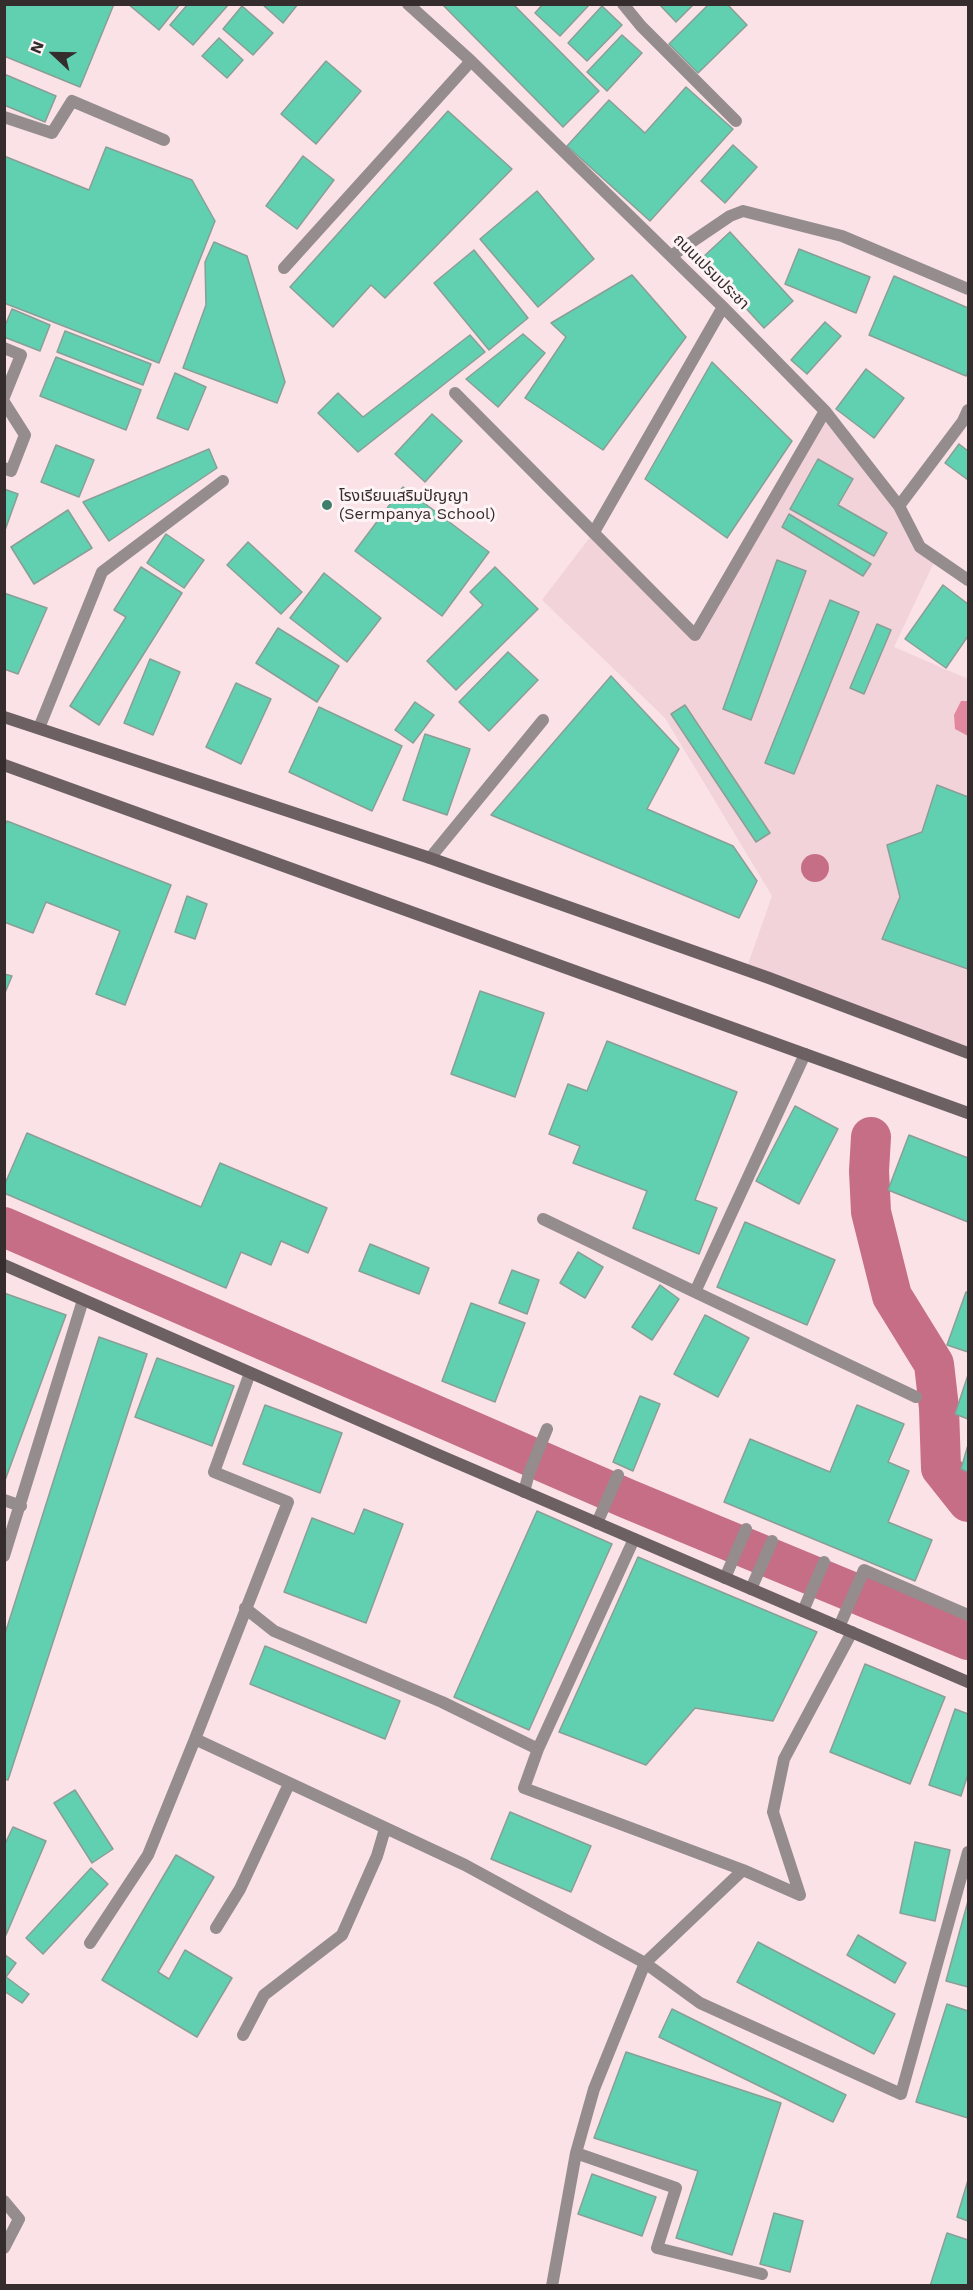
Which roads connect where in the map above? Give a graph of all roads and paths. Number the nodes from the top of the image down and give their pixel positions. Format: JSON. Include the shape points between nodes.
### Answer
{"nodes":[{"id":1,"x":408,"y":4,"type":"edge"},
{"id":2,"x":623,"y":4,"type":"edge"},
{"id":3,"x":471,"y":61,"type":"junction"},
{"id":4,"x":4,"y":117,"type":"edge"},
{"id":5,"x":736,"y":121,"type":"dead end"},
{"id":6,"x":164,"y":140,"type":"dead end"},
{"id":7,"x":671,"y":256,"type":"junction"},
{"id":8,"x":284,"y":268,"type":"dead end"},
{"id":9,"x":969,"y":289,"type":"edge"},
{"id":10,"x":723,"y":307,"type":"junction"},
{"id":11,"x":4,"y":348,"type":"edge"},
{"id":12,"x":455,"y":393,"type":"dead end"},
{"id":13,"x":4,"y":397,"type":"edge"},
{"id":14,"x":4,"y":402,"type":"edge"},
{"id":15,"x":969,"y":410,"type":"edge"},
{"id":16,"x":825,"y":411,"type":"junction"},
{"id":17,"x":4,"y":468,"type":"edge"},
{"id":18,"x":223,"y":482,"type":"dead end"},
{"id":19,"x":899,"y":506,"type":"junction"},
{"id":20,"x":594,"y":532,"type":"junction"},
{"id":21,"x":969,"y":580,"type":"edge"},
{"id":22,"x":4,"y":717,"type":"edge"},
{"id":23,"x":543,"y":720,"type":"dead end"},
{"id":24,"x":39,"y":728,"type":"junction"},
{"id":25,"x":4,"y":765,"type":"edge"},
{"id":26,"x":430,"y":858,"type":"junction"},
{"id":27,"x":969,"y":1053,"type":"edge"},
{"id":28,"x":805,"y":1054,"type":"junction"},
{"id":29,"x":969,"y":1113,"type":"edge"},
{"id":30,"x":543,"y":1219,"type":"dead end"},
{"id":31,"x":4,"y":1265,"type":"edge"},
{"id":32,"x":694,"y":1292,"type":"junction"},
{"id":33,"x":83,"y":1300,"type":"junction"},
{"id":34,"x":250,"y":1373,"type":"junction"},
{"id":35,"x":916,"y":1397,"type":"dead end"},
{"id":36,"x":547,"y":1429,"type":"dead end"},
{"id":37,"x":618,"y":1475,"type":"dead end"},
{"id":38,"x":524,"y":1492,"type":"junction"},
{"id":39,"x":4,"y":1500,"type":"edge"},
{"id":40,"x":21,"y":1506,"type":"junction"},
{"id":41,"x":597,"y":1523,"type":"junction"},
{"id":42,"x":746,"y":1529,"type":"dead end"},
{"id":43,"x":634,"y":1539,"type":"junction"},
{"id":44,"x":772,"y":1540,"type":"dead end"},
{"id":45,"x":4,"y":1556,"type":"edge"},
{"id":46,"x":824,"y":1562,"type":"dead end"},
{"id":47,"x":725,"y":1577,"type":"junction"},
{"id":48,"x":751,"y":1588,"type":"junction"},
{"id":49,"x":245,"y":1608,"type":"junction"},
{"id":50,"x":804,"y":1611,"type":"junction"},
{"id":51,"x":969,"y":1615,"type":"edge"},
{"id":52,"x":840,"y":1626,"type":"junction"},
{"id":53,"x":852,"y":1632,"type":"junction"},
{"id":54,"x":969,"y":1682,"type":"edge"},
{"id":55,"x":195,"y":1739,"type":"junction"},
{"id":56,"x":538,"y":1749,"type":"junction"},
{"id":57,"x":289,"y":1784,"type":"junction"},
{"id":58,"x":386,"y":1829,"type":"junction"},
{"id":59,"x":969,"y":1852,"type":"edge"},
{"id":60,"x":743,"y":1870,"type":"junction"},
{"id":61,"x":216,"y":1929,"type":"dead end"},
{"id":62,"x":90,"y":1943,"type":"dead end"},
{"id":63,"x":645,"y":1963,"type":"junction"},
{"id":64,"x":243,"y":2035,"type":"dead end"},
{"id":65,"x":576,"y":2153,"type":"junction"},
{"id":66,"x":4,"y":2201,"type":"edge"},
{"id":67,"x":4,"y":2248,"type":"edge"},
{"id":68,"x":762,"y":2274,"type":"dead end"},
{"id":69,"x":552,"y":2286,"type":"edge"}],
"edges":[{"from":1,"to":3,"type":"street","name":"ถนนเปรมประชา"},
{"from":2,"to":5,"type":"street"},
{"from":3,"to":7,"type":"street","name":"ถนนเปรมประชา"},
{"from":3,"to":8,"type":"street"},
{"from":4,"to":6,"type":"street","via":[[52,133],[72,101]]},
{"from":7,"to":9,"type":"street","via":[[743,211],[842,236]]},
{"from":7,"to":10,"type":"street","name":"ถนนเปรมประชา"},
{"from":10,"to":16,"type":"street","name":"ถนนเปรมประชา"},
{"from":10,"to":20,"type":"street"},
{"from":11,"to":13,"type":"street","via":[[21,355]]},
{"from":12,"to":20,"type":"street"},
{"from":14,"to":17,"type":"street","via":[[25,435],[11,471]]},
{"from":15,"to":19,"type":"street"},
{"from":16,"to":19,"type":"street","name":"ถนนเปรมประชา"},
{"from":16,"to":20,"type":"street","via":[[695,635]]},
{"from":18,"to":24,"type":"street","via":[[102,572]]},
{"from":19,"to":21,"type":"street","name":"ถนนเปรมประชา","via":[[920,547]]},
{"from":22,"to":24,"type":"main road"},
{"from":23,"to":26,"type":"street"},
{"from":24,"to":26,"type":"main road"},
{"from":25,"to":28,"type":"main road"},
{"from":26,"to":27,"type":"main road"},
{"from":28,"to":29,"type":"main road"},
{"from":28,"to":32,"type":"street"},
{"from":30,"to":32,"type":"street"},
{"from":31,"to":33,"type":"main road"},
{"from":32,"to":35,"type":"street"},
{"from":33,"to":34,"type":"main road"},
{"from":33,"to":40,"type":"street"},
{"from":34,"to":38,"type":"main road"},
{"from":34,"to":49,"type":"street","via":[[214,1472],[288,1502]]},
{"from":36,"to":38,"type":"street"},
{"from":37,"to":41,"type":"street"},
{"from":38,"to":41,"type":"main road"},
{"from":39,"to":40,"type":"street"},
{"from":40,"to":45,"type":"street"},
{"from":41,"to":43,"type":"main road"},
{"from":42,"to":47,"type":"street"},
{"from":43,"to":47,"type":"main road"},
{"from":43,"to":56,"type":"street"},
{"from":44,"to":48,"type":"street"},
{"from":46,"to":50,"type":"street"},
{"from":47,"to":48,"type":"main road"},
{"from":48,"to":50,"type":"main road"},
{"from":49,"to":55,"type":"street"},
{"from":49,"to":56,"type":"street","via":[[274,1631],[442,1702]]},
{"from":50,"to":52,"type":"main road"},
{"from":51,"to":52,"type":"street","via":[[864,1570]]},
{"from":52,"to":53,"type":"main road"},
{"from":53,"to":54,"type":"main road"},
{"from":53,"to":60,"type":"street","via":[[784,1759],[773,1812],[800,1895]]},
{"from":55,"to":57,"type":"street"},
{"from":55,"to":62,"type":"street","via":[[148,1855]]},
{"from":56,"to":60,"type":"street","via":[[524,1788]]},
{"from":57,"to":58,"type":"street"},
{"from":57,"to":61,"type":"street","via":[[240,1889]]},
{"from":58,"to":63,"type":"street","via":[[465,1865]]},
{"from":58,"to":64,"type":"street","via":[[342,1935],[264,1995]]},
{"from":59,"to":63,"type":"street","via":[[901,2094],[700,2002]]},
{"from":60,"to":63,"type":"street"},
{"from":63,"to":65,"type":"street","via":[[594,2089]]},
{"from":65,"to":68,"type":"street","via":[[676,2188],[657,2248]]},
{"from":65,"to":69,"type":"street"},
{"from":66,"to":67,"type":"street","via":[[19,2219]]}]}
